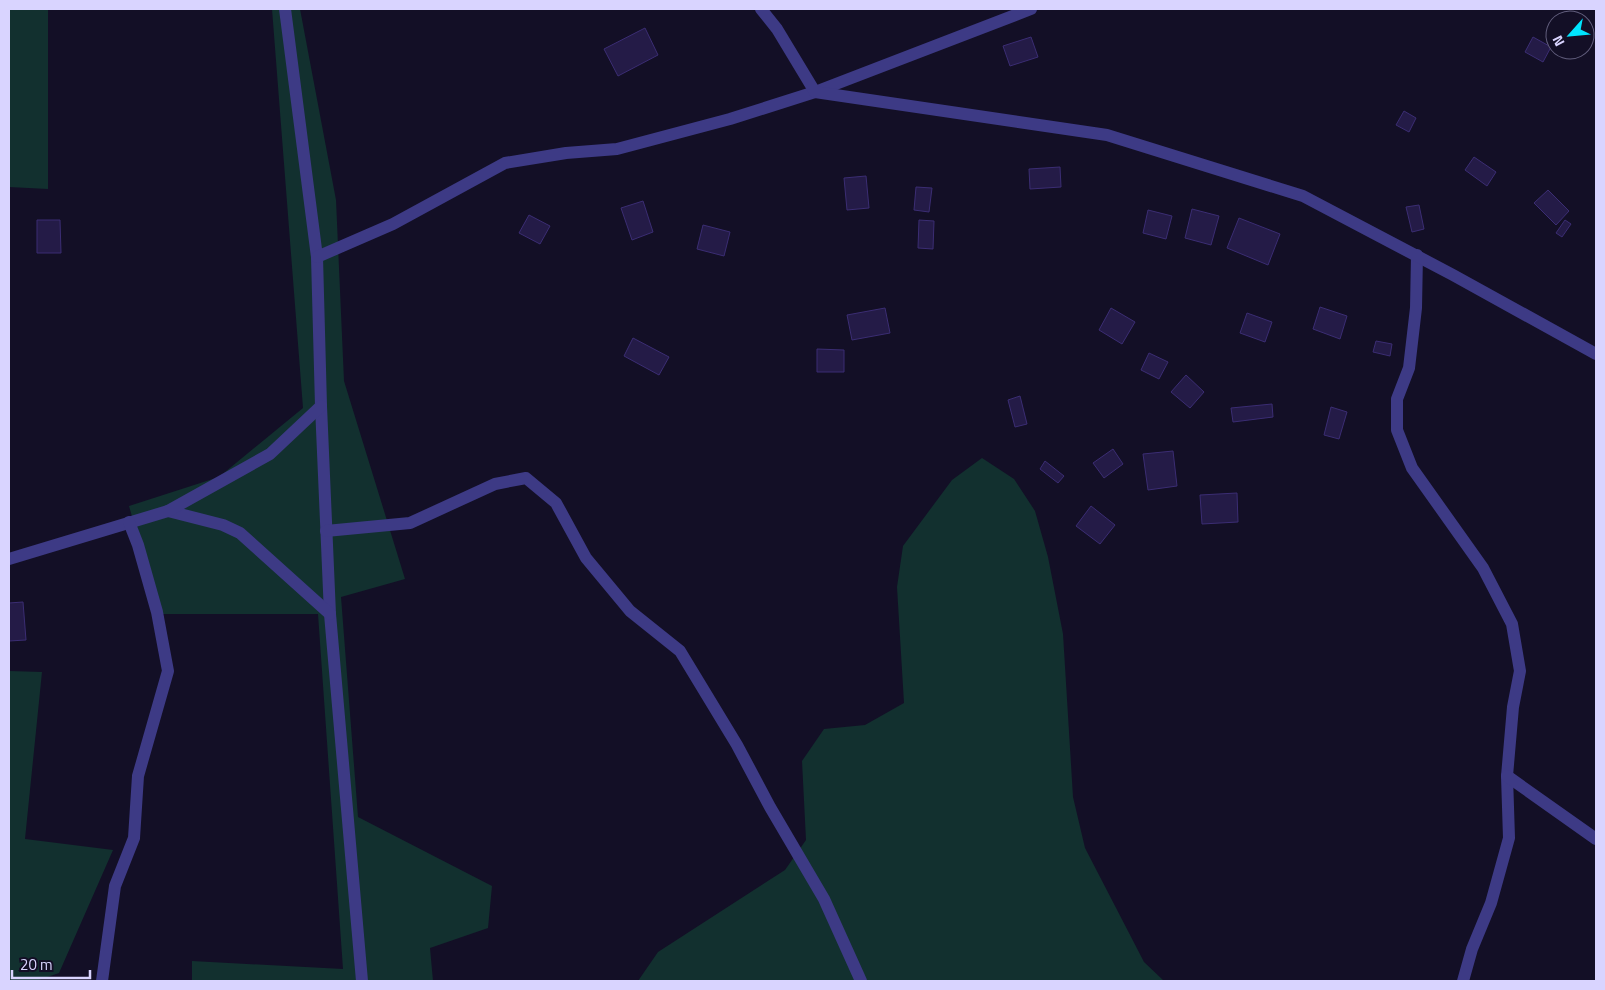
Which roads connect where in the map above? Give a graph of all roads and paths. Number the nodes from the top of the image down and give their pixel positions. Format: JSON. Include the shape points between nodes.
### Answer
{"nodes":[{"id":1,"x":285,"y":9,"type":"edge"},
{"id":2,"x":762,"y":9,"type":"edge"},
{"id":3,"x":1031,"y":9,"type":"edge"},
{"id":4,"x":815,"y":92,"type":"junction"},
{"id":5,"x":1417,"y":255,"type":"junction"},
{"id":6,"x":317,"y":257,"type":"junction"},
{"id":7,"x":1596,"y":354,"type":"edge"},
{"id":8,"x":321,"y":406,"type":"junction"},
{"id":9,"x":168,"y":511,"type":"junction"},
{"id":10,"x":128,"y":522,"type":"junction"},
{"id":11,"x":326,"y":531,"type":"junction"},
{"id":12,"x":9,"y":559,"type":"edge"},
{"id":13,"x":330,"y":614,"type":"junction"},
{"id":14,"x":1507,"y":776,"type":"junction"},
{"id":15,"x":1596,"y":839,"type":"edge"},
{"id":16,"x":102,"y":981,"type":"edge"},
{"id":17,"x":362,"y":981,"type":"edge"},
{"id":18,"x":861,"y":981,"type":"edge"},
{"id":19,"x":1463,"y":981,"type":"edge"}],
"edges":[{"from":1,"to":6,"type":"street"},
{"from":2,"to":4,"type":"street"},
{"from":3,"to":4,"type":"street"},
{"from":4,"to":5,"type":"street","via":[[1107,135],[1303,196]]},
{"from":4,"to":6,"type":"street","via":[[617,150],[566,153],[505,163],[393,224]]},
{"from":5,"to":7,"type":"street"},
{"from":5,"to":14,"type":"street","via":[[1415,318],[1409,368],[1397,399],[1397,430],[1412,468],[1483,568],[1512,624],[1520,671],[1513,707]]},
{"from":6,"to":8,"type":"street"},
{"from":8,"to":9,"type":"street","via":[[270,454]]},
{"from":8,"to":11,"type":"street"},
{"from":9,"to":10,"type":"street"},
{"from":9,"to":13,"type":"street","via":[[223,525],[240,533]]},
{"from":10,"to":12,"type":"street"},
{"from":10,"to":16,"type":"street","via":[[138,545],[156,612],[168,671],[138,776],[134,838],[115,886]]},
{"from":11,"to":13,"type":"street"},
{"from":11,"to":18,"type":"street","via":[[410,523],[495,484],[526,478],[556,503],[586,558],[630,611],[680,651],[824,899]]},
{"from":13,"to":17,"type":"street"},
{"from":14,"to":15,"type":"street"},
{"from":14,"to":19,"type":"street","via":[[1509,838],[1491,903]]}]}
